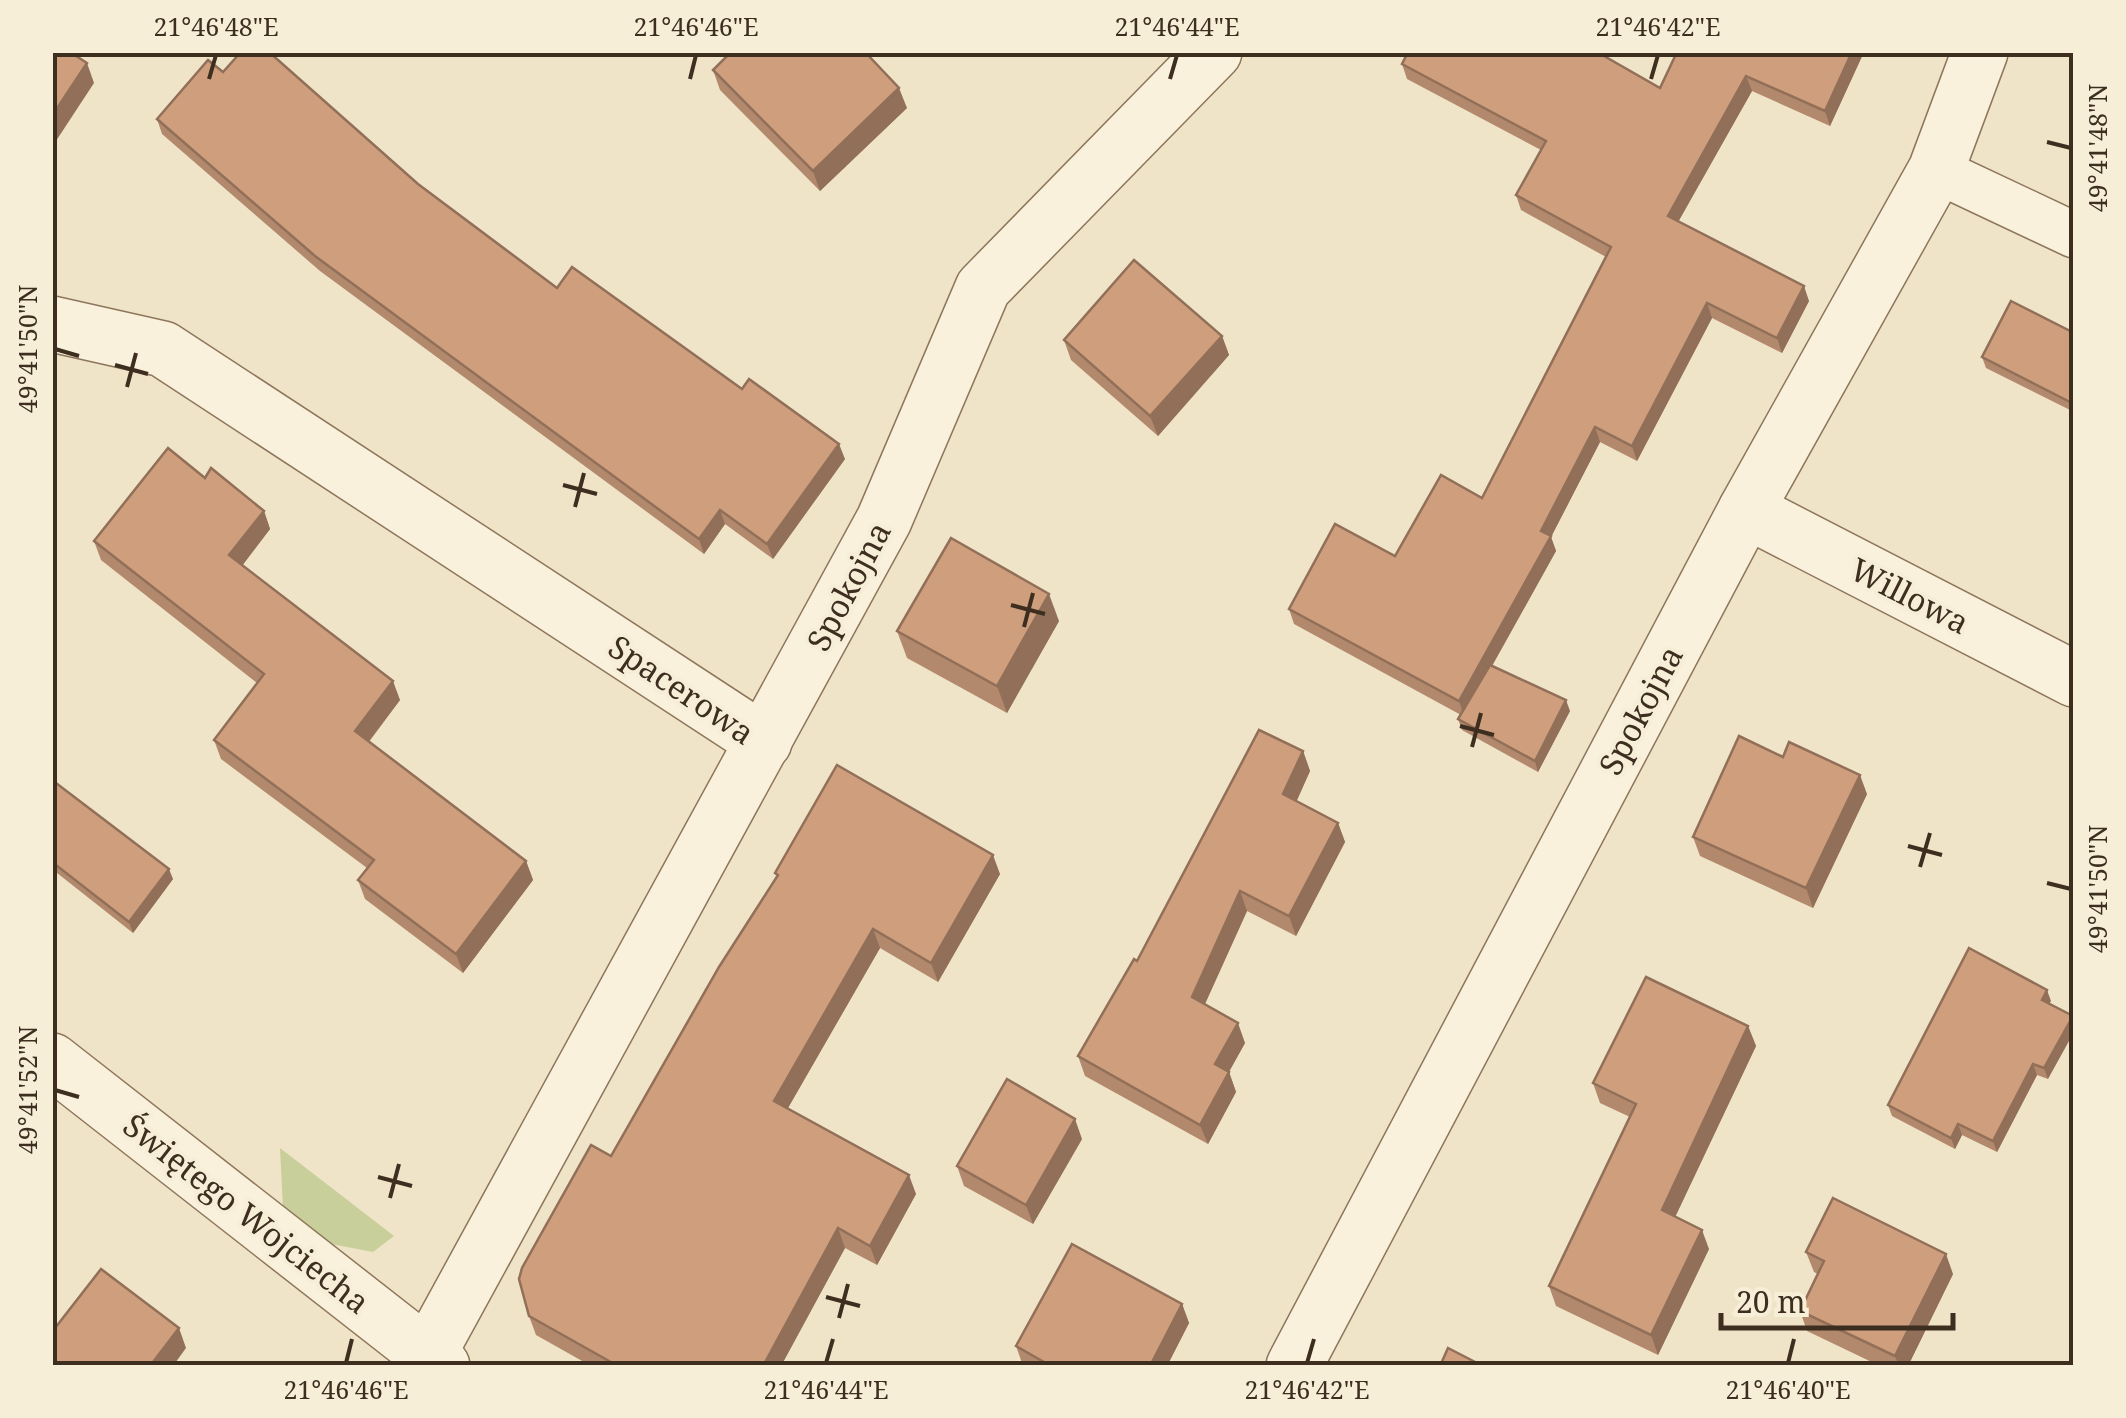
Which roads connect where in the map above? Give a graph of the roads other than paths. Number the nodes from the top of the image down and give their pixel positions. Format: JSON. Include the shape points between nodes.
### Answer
{"nodes":[{"id":1,"x":1214,"y":52,"type":"edge"},
{"id":2,"x":1980,"y":52,"type":"edge"},
{"id":3,"x":1936,"y":170,"type":"junction"},
{"id":4,"x":2074,"y":235,"type":"edge"},
{"id":5,"x":52,"y":324,"type":"edge"},
{"id":6,"x":1746,"y":510,"type":"junction"},
{"id":7,"x":2074,"y":679,"type":"edge"},
{"id":8,"x":764,"y":742,"type":"junction"},
{"id":9,"x":52,"y":1061,"type":"edge"},
{"id":10,"x":435,"y":1360,"type":"edge"},
{"id":11,"x":1294,"y":1366,"type":"edge"}],
"edges":[{"from":1,"to":8,"type":"street","name":"Spokojna","via":[[983,288],[884,520]]},
{"from":2,"to":3,"type":"street","name":"Spokojna"},
{"from":3,"to":4,"type":"lane"},
{"from":3,"to":6,"type":"street","name":"Spokojna"},
{"from":5,"to":8,"type":"street","name":"Spacerowa","via":[[163,348]]},
{"from":6,"to":7,"type":"street","name":"Willowa"},
{"from":6,"to":11,"type":"street","name":"Spokojna"},
{"from":8,"to":10,"type":"street","name":"Spacerowa"},
{"from":9,"to":10,"type":"street","name":"Świętego Wojciecha"}]}
